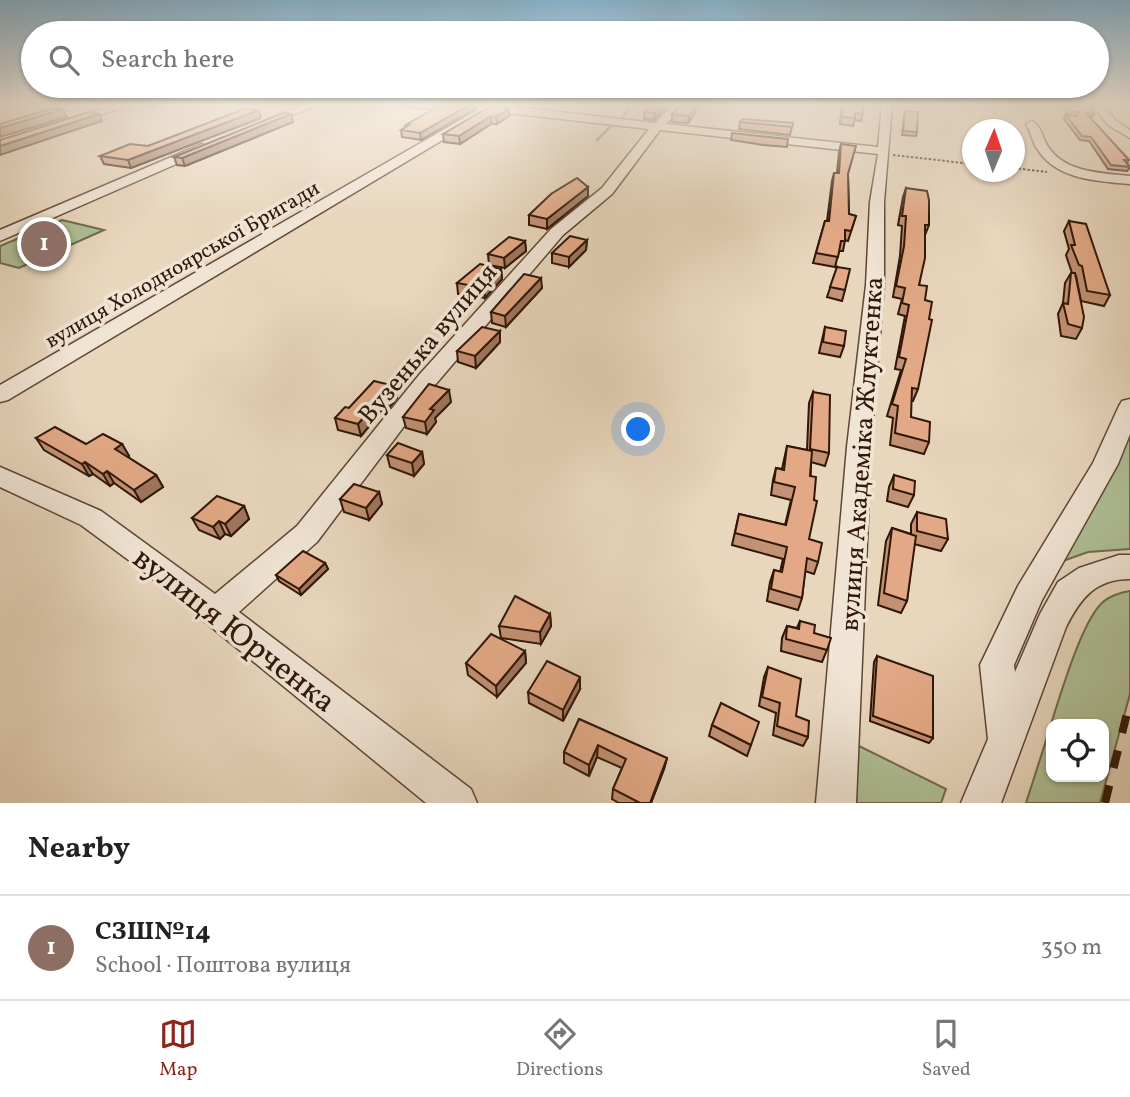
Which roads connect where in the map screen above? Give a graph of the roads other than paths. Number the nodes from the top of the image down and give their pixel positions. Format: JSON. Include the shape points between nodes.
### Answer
{"nodes":[{"id":1,"x":215,"y":142,"type":"edge"},
{"id":2,"x":430,"y":142,"type":"edge"},
{"id":3,"x":645,"y":142,"type":"edge"},
{"id":4,"x":796,"y":142,"type":"edge"},
{"id":5,"x":885,"y":142,"type":"edge"},
{"id":6,"x":1040,"y":142,"type":"edge"},
{"id":7,"x":884,"y":153,"type":"junction"},
{"id":8,"x":1130,"y":180,"type":"edge"},
{"id":9,"x":0,"y":236,"type":"edge"},
{"id":10,"x":0,"y":395,"type":"edge"},
{"id":11,"x":1130,"y":406,"type":"edge"},
{"id":12,"x":0,"y":476,"type":"edge"},
{"id":13,"x":1130,"y":567,"type":"edge"},
{"id":14,"x":215,"y":613,"type":"junction"},
{"id":15,"x":1006,"y":739,"type":"junction"},
{"id":16,"x":457,"y":803,"type":"edge"},
{"id":17,"x":836,"y":803,"type":"edge"},
{"id":18,"x":981,"y":803,"type":"edge"}],
"edges":[{"from":1,"to":9,"type":"street"},
{"from":2,"to":10,"type":"street","name":"вулиця Холодноярської Бригади"},
{"from":3,"to":14,"type":"street","name":"Вузенька вулиця","via":[[607,191],[557,232],[427,380],[307,534]]},
{"from":4,"to":7,"type":"street"},
{"from":5,"to":7,"type":"street","name":"вулиця Академіка Жлуктенка"},
{"from":6,"to":8,"type":"street","via":[[1043,150],[1079,175]]},
{"from":7,"to":17,"type":"street","name":"вулиця Академіка Жлуктенка"},
{"from":11,"to":15,"type":"street","via":[[1105,464],[1028,595],[997,665]]},
{"from":12,"to":14,"type":"street","name":"вулиця Юрченка","via":[[90,518]]},
{"from":13,"to":15,"type":"street","via":[[1090,576],[1069,591],[1051,624]]},
{"from":14,"to":16,"type":"street","name":"вулиця Юрченка"},
{"from":15,"to":18,"type":"street"}]}
